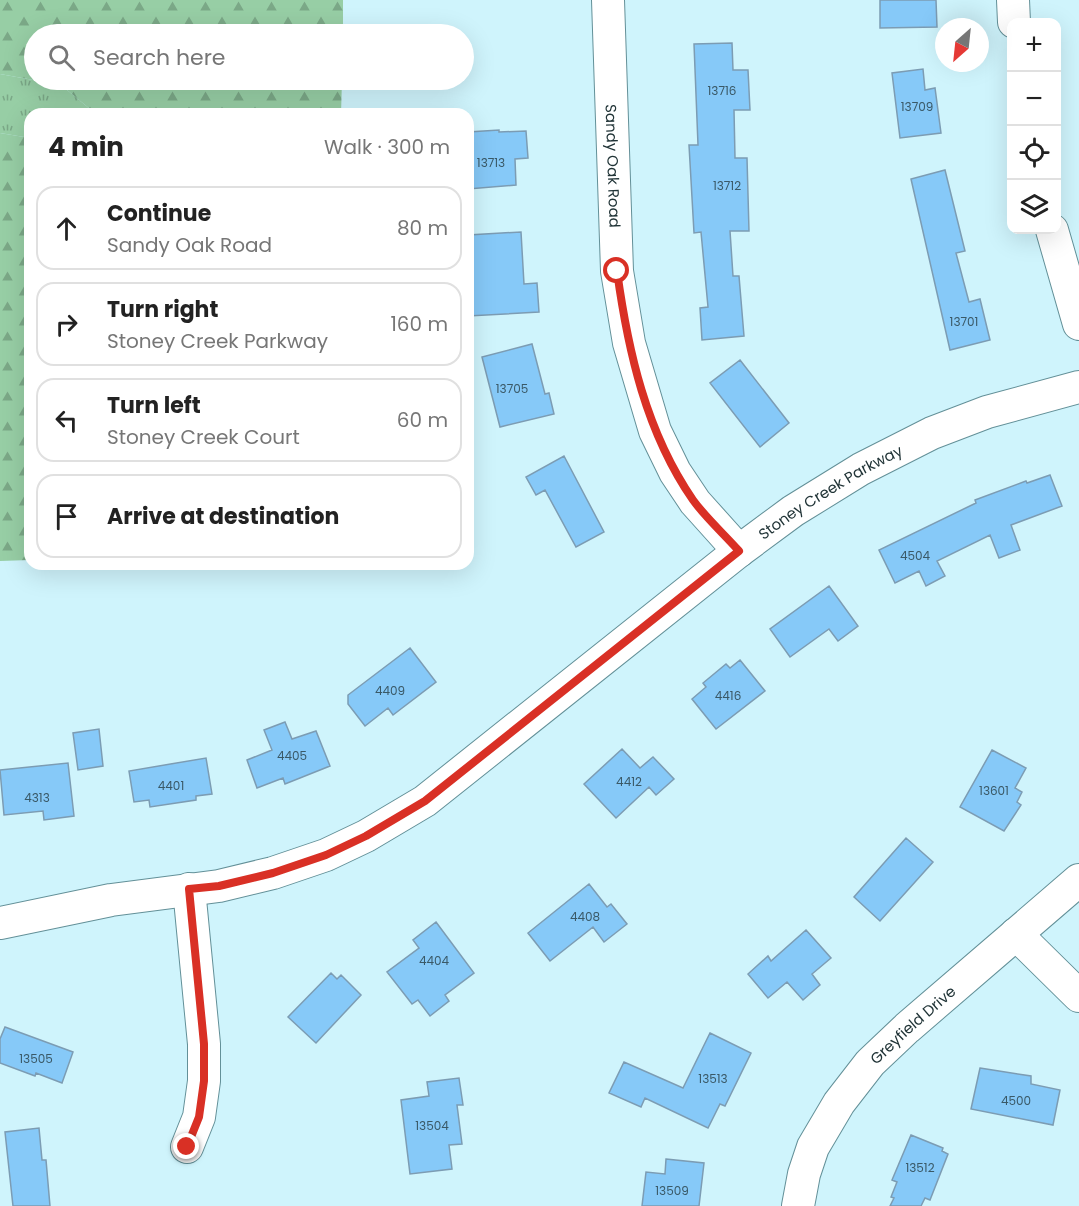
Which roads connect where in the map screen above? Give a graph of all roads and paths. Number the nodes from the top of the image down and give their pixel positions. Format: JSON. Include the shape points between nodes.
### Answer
{"nodes":[{"id":1,"x":608,"y":0,"type":"edge"},
{"id":2,"x":1013,"y":0,"type":"edge"},
{"id":3,"x":1014,"y":18,"type":"edge"},
{"id":4,"x":1053,"y":234,"type":"edge"},
{"id":5,"x":1079,"y":324,"type":"edge"},
{"id":6,"x":1079,"y":387,"type":"edge"},
{"id":7,"x":739,"y":551,"type":"junction"},
{"id":8,"x":1079,"y":879,"type":"edge"},
{"id":9,"x":189,"y":889,"type":"junction"},
{"id":10,"x":0,"y":923,"type":"edge"},
{"id":11,"x":1016,"y":934,"type":"junction"},
{"id":12,"x":1079,"y":996,"type":"edge"},
{"id":13,"x":187,"y":1147,"type":"dead end"},
{"id":14,"x":798,"y":1206,"type":"edge"}],
"edges":[{"from":1,"to":7,"type":"street","name":"Sandy Oak Road","via":[[617,271],[624,324],[655,431],[675,472],[695,502]]},
{"from":2,"to":3,"type":"street"},
{"from":4,"to":5,"type":"street"},
{"from":6,"to":7,"type":"street","name":"Stoney Creek Parkway","via":[[987,412],[932,433],[861,469],[793,511]]},
{"from":7,"to":9,"type":"street","name":"Stoney Creek Parkway","via":[[425,801],[326,855],[273,873]]},
{"from":8,"to":11,"type":"street","name":"Greyfield Drive"},
{"from":9,"to":10,"type":"street","name":"Stoney Creek Parkway"},
{"from":9,"to":13,"type":"street","via":[[204,1081],[199,1117]]},
{"from":11,"to":12,"type":"street"},
{"from":11,"to":14,"type":"street","name":"Greyfield Drive","via":[[870,1063],[839,1103],[813,1147]]}]}
